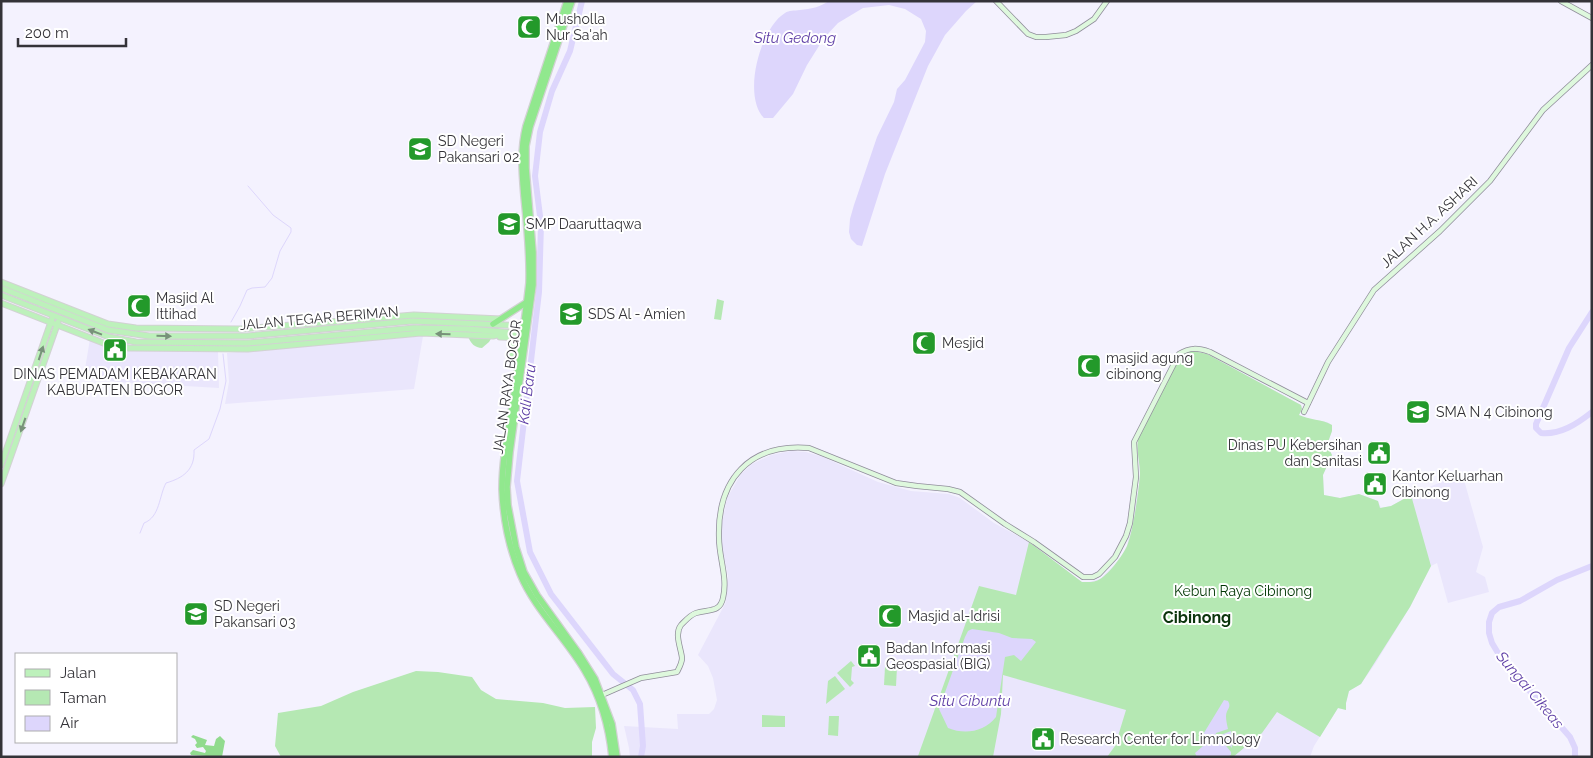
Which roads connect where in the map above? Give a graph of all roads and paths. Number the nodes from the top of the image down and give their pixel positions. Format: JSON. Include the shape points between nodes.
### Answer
{"nodes":[{"id":1,"x":567,"y":1,"type":"edge"},
{"id":2,"x":572,"y":1,"type":"edge"},
{"id":3,"x":996,"y":1,"type":"edge"},
{"id":4,"x":1107,"y":1,"type":"edge"},
{"id":5,"x":1561,"y":1,"type":"edge"},
{"id":6,"x":1592,"y":18,"type":"edge"},
{"id":7,"x":557,"y":40,"type":"junction"},
{"id":8,"x":1592,"y":65,"type":"edge"},
{"id":9,"x":1,"y":282,"type":"edge"},
{"id":10,"x":1,"y":288,"type":"edge"},
{"id":11,"x":1,"y":295,"type":"edge"},
{"id":12,"x":18,"y":302,"type":"junction"},
{"id":13,"x":526,"y":302,"type":"junction"},
{"id":14,"x":1,"y":303,"type":"edge"},
{"id":15,"x":23,"y":311,"type":"junction"},
{"id":16,"x":54,"y":313,"type":"junction"},
{"id":17,"x":61,"y":315,"type":"junction"},
{"id":18,"x":467,"y":319,"type":"junction"},
{"id":19,"x":501,"y":319,"type":"junction"},
{"id":20,"x":51,"y":322,"type":"junction"},
{"id":21,"x":493,"y":324,"type":"junction"},
{"id":22,"x":57,"y":325,"type":"junction"},
{"id":23,"x":525,"y":326,"type":"junction"},
{"id":24,"x":508,"y":332,"type":"junction"},
{"id":25,"x":524,"y":335,"type":"junction"},
{"id":26,"x":247,"y":336,"type":"junction"},
{"id":27,"x":493,"y":336,"type":"junction"},
{"id":28,"x":513,"y":338,"type":"junction"},
{"id":29,"x":248,"y":343,"type":"junction"},
{"id":30,"x":518,"y":365,"type":"junction"},
{"id":31,"x":519,"y":374,"type":"junction"},
{"id":32,"x":1308,"y":403,"type":"junction"},
{"id":33,"x":1304,"y":412,"type":"dead end"},
{"id":34,"x":2,"y":462,"type":"edge"},
{"id":35,"x":10,"y":462,"type":"junction"},
{"id":36,"x":1,"y":484,"type":"edge"},
{"id":37,"x":517,"y":557,"type":"junction"},
{"id":38,"x":602,"y":695,"type":"junction"},
{"id":39,"x":612,"y":757,"type":"edge"},
{"id":40,"x":617,"y":757,"type":"edge"}],
"edges":[{"from":1,"to":7,"type":"highway","name":"JALAN RAYA BOGOR"},
{"from":2,"to":7,"type":"highway","name":"JALAN RAYA BOGOR"},
{"from":3,"to":4,"type":"street","via":[[1028,34],[1046,37],[1076,31],[1094,19]]},
{"from":5,"to":6,"type":"street"},
{"from":7,"to":13,"type":"highway","name":"JALAN RAYA BOGOR","via":[[522,146],[529,270]]},
{"from":7,"to":23,"type":"highway","name":"JALAN RAYA BOGOR","via":[[526,146],[534,270]]},
{"from":8,"to":32,"type":"street","name":"JALAN H.A. ASHARI","via":[[1543,110],[1490,181],[1374,290],[1333,353]]},
{"from":9,"to":18,"type":"main road","name":"JALAN TEGAR BERIMAN","via":[[108,324],[136,328],[241,329],[395,316]]},
{"from":10,"to":16,"type":"main road","name":"JALAN TEGAR BERIMAN"},
{"from":11,"to":12,"type":"main road","name":"JALAN TEGAR BERIMAN"},
{"from":12,"to":15,"type":"main road"},
{"from":12,"to":16,"type":"main road","name":"JALAN TEGAR BERIMAN"},
{"from":13,"to":19,"type":"highway"},
{"from":13,"to":23,"type":"highway","name":"JALAN RAYA BOGOR"},
{"from":14,"to":15,"type":"main road","name":"JALAN TEGAR BERIMAN"},
{"from":15,"to":20,"type":"main road","name":"JALAN TEGAR BERIMAN"},
{"from":16,"to":17,"type":"main road","name":"JALAN TEGAR BERIMAN"},
{"from":16,"to":20,"type":"main road"},
{"from":17,"to":22,"type":"main road"},
{"from":17,"to":26,"type":"main road","name":"JALAN TEGAR BERIMAN","one_way":true,"via":[[127,334]]},
{"from":29,"to":17,"type":"main road","name":"JALAN TEGAR BERIMAN","one_way":true,"via":[[120,340],[97,333]]},
{"from":18,"to":19,"type":"main road","name":"JALAN TEGAR BERIMAN"},
{"from":18,"to":21,"type":"main road","name":"JALAN TEGAR BERIMAN"},
{"from":18,"to":26,"type":"main road","name":"JALAN TEGAR BERIMAN"},
{"from":19,"to":21,"type":"highway"},
{"from":20,"to":22,"type":"main road","name":"JALAN TEGAR BERIMAN"},
{"from":34,"to":20,"type":"main road","one_way":true},
{"from":21,"to":23,"type":"main road","name":"JALAN TEGAR BERIMAN"},
{"from":27,"to":22,"type":"main road","name":"JALAN TEGAR BERIMAN","one_way":true,"via":[[421,333],[248,349],[129,348],[106,344]]},
{"from":22,"to":35,"type":"main road","one_way":true},
{"from":23,"to":25,"type":"highway","name":"JALAN RAYA BOGOR"},
{"from":24,"to":25,"type":"main road","name":"JALAN TEGAR BERIMAN"},
{"from":24,"to":27,"type":"main road","name":"JALAN TEGAR BERIMAN"},
{"from":24,"to":29,"type":"main road","name":"JALAN TEGAR BERIMAN","via":[[414,328]]},
{"from":25,"to":28,"type":"main road"},
{"from":25,"to":30,"type":"highway","name":"JALAN RAYA BOGOR"},
{"from":25,"to":31,"type":"highway","name":"JALAN RAYA BOGOR"},
{"from":26,"to":29,"type":"main road"},
{"from":27,"to":28,"type":"main road"},
{"from":28,"to":30,"type":"main road","via":[[511,358]]},
{"from":30,"to":31,"type":"highway","name":"JALAN RAYA BOGOR"},
{"from":31,"to":37,"type":"highway","name":"JALAN RAYA BOGOR","via":[[502,488],[506,523]]},
{"from":32,"to":33,"type":"street","name":"JALAN H.A. ASHARI"},
{"from":32,"to":38,"type":"street","via":[[1210,352],[1195,348],[1184,350],[1133,444],[1136,477],[1126,536],[1115,557],[1099,574],[1087,578],[960,492],[896,483],[809,448],[764,453],[737,472],[724,496],[719,524],[724,596],[721,605],[695,613],[680,626],[682,659],[677,672],[635,680]]},
{"from":34,"to":35,"type":"main road"},
{"from":35,"to":36,"type":"main road"},
{"from":37,"to":38,"type":"highway","name":"JALAN RAYA BOGOR","via":[[537,595],[589,668]]},
{"from":37,"to":39,"type":"highway","name":"JALAN RAYA BOGOR","via":[[520,573],[532,598],[590,681],[607,725]]},
{"from":38,"to":40,"type":"highway","name":"JALAN RAYA BOGOR","via":[[612,724]]}]}
